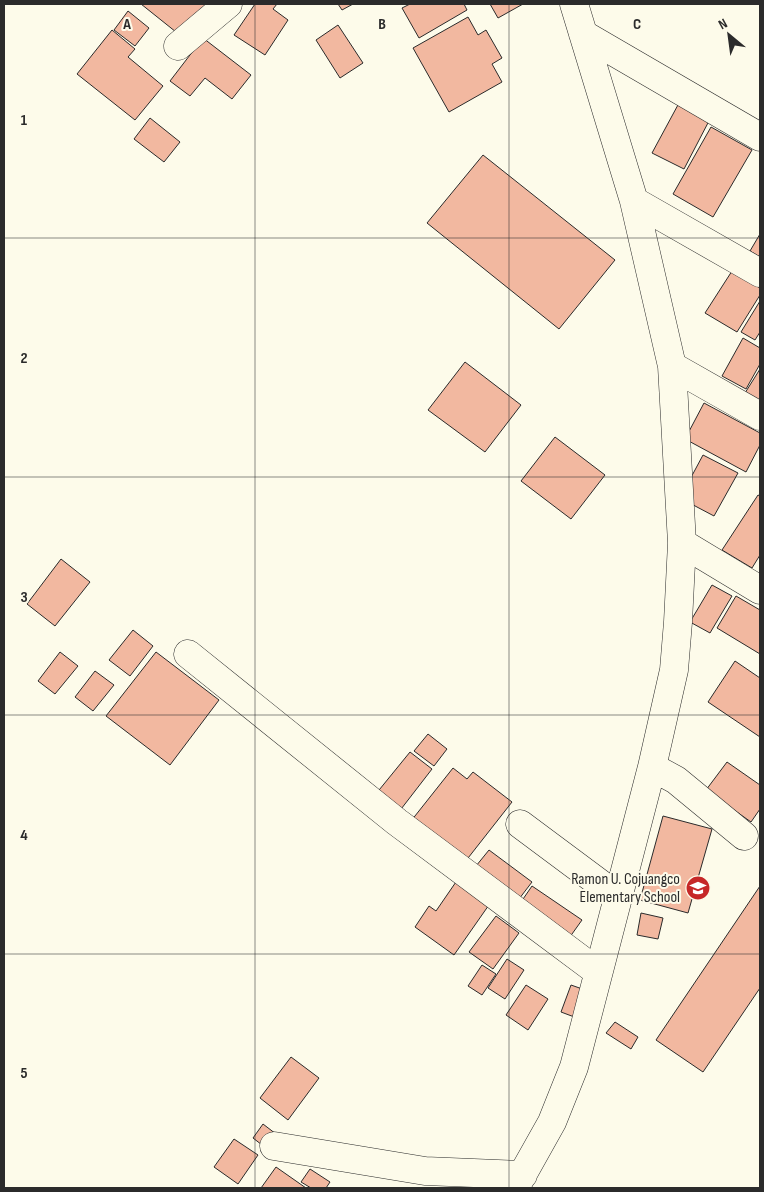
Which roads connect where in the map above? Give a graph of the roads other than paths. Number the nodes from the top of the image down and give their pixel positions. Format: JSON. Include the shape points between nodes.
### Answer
{"nodes":[{"id":1,"x":228,"y":4,"type":"edge"},
{"id":2,"x":574,"y":4,"type":"edge"},
{"id":3,"x":583,"y":34,"type":"junction"},
{"id":4,"x":178,"y":46,"type":"dead end"},
{"id":5,"x":760,"y":137,"type":"edge"},
{"id":6,"x":634,"y":200,"type":"junction"},
{"id":7,"x":760,"y":272,"type":"edge"},
{"id":8,"x":672,"y":366,"type":"junction"},
{"id":9,"x":760,"y":416,"type":"edge"},
{"id":10,"x":682,"y":543,"type":"junction"},
{"id":11,"x":760,"y":590,"type":"edge"},
{"id":12,"x":188,"y":654,"type":"dead end"},
{"id":13,"x":652,"y":767,"type":"junction"},
{"id":14,"x":520,"y":824,"type":"dead end"},
{"id":15,"x":744,"y":836,"type":"dead end"},
{"id":16,"x":618,"y":897,"type":"junction"},
{"id":17,"x":598,"y":972,"type":"junction"},
{"id":18,"x":274,"y":1146,"type":"dead end"},
{"id":19,"x":519,"y":1182,"type":"edge"}],
"edges":[{"from":1,"to":4,"type":"street"},
{"from":2,"to":3,"type":"street"},
{"from":3,"to":5,"type":"street"},
{"from":3,"to":6,"type":"street"},
{"from":6,"to":7,"type":"street"},
{"from":6,"to":8,"type":"street"},
{"from":8,"to":9,"type":"street"},
{"from":8,"to":10,"type":"street"},
{"from":10,"to":11,"type":"street"},
{"from":10,"to":13,"type":"street","via":[[674,670]]},
{"from":12,"to":17,"type":"street","via":[[397,822]]},
{"from":13,"to":15,"type":"street","via":[[676,780]]},
{"from":13,"to":16,"type":"street"},
{"from":14,"to":16,"type":"street"},
{"from":16,"to":17,"type":"street"},
{"from":17,"to":19,"type":"street","via":[[564,1094]]},
{"from":18,"to":19,"type":"street","via":[[424,1171]]}]}
